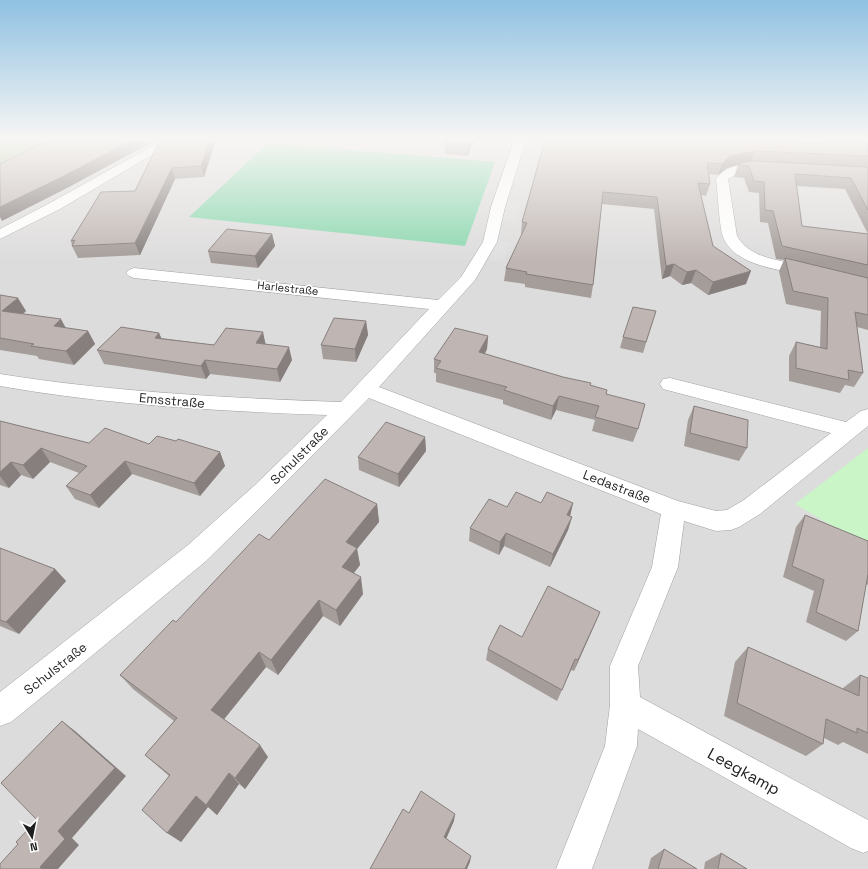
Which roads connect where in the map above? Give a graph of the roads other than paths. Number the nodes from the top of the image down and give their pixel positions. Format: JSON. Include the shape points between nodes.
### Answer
{"nodes":[{"id":1,"x":100,"y":181,"type":"edge"},
{"id":2,"x":507,"y":181,"type":"edge"},
{"id":3,"x":722,"y":181,"type":"edge"},
{"id":4,"x":0,"y":235,"type":"edge"},
{"id":5,"x":134,"y":273,"type":"dead end"},
{"id":6,"x":822,"y":274,"type":"edge"},
{"id":7,"x":442,"y":305,"type":"junction"},
{"id":8,"x":0,"y":380,"type":"edge"},
{"id":9,"x":670,"y":384,"type":"dead end"},
{"id":10,"x":366,"y":389,"type":"junction"},
{"id":11,"x":344,"y":409,"type":"junction"},
{"id":12,"x":868,"y":416,"type":"edge"},
{"id":13,"x":849,"y":430,"type":"junction"},
{"id":14,"x":674,"y":509,"type":"junction"},
{"id":15,"x":625,"y":705,"type":"junction"},
{"id":16,"x":0,"y":711,"type":"edge"},
{"id":17,"x":863,"y":836,"type":"dead end"},
{"id":18,"x":574,"y":869,"type":"edge"}],
"edges":[{"from":1,"to":4,"type":"street"},
{"from":2,"to":7,"type":"street","name":"Schulstraße","via":[[490,242],[467,280]]},
{"from":3,"to":6,"type":"street","via":[[730,236],[735,245],[746,254],[766,262]]},
{"from":5,"to":7,"type":"street","name":"Harlestraße"},
{"from":7,"to":10,"type":"street","name":"Schulstraße"},
{"from":8,"to":11,"type":"street","name":"Emsstraße","via":[[74,391],[185,402]]},
{"from":9,"to":13,"type":"street"},
{"from":10,"to":11,"type":"street","name":"Schulstraße"},
{"from":10,"to":14,"type":"street","name":"Ledastraße"},
{"from":11,"to":16,"type":"street","name":"Schulstraße","via":[[264,491],[197,553]]},
{"from":12,"to":13,"type":"street","name":"Ledastraße"},
{"from":13,"to":14,"type":"street","name":"Ledastraße","via":[[752,507],[731,520],[716,521]]},
{"from":14,"to":15,"type":"street","via":[[665,567],[624,666]]},
{"from":15,"to":17,"type":"street","name":"Leegkamp"},
{"from":15,"to":18,"type":"street","via":[[620,746]]}]}
